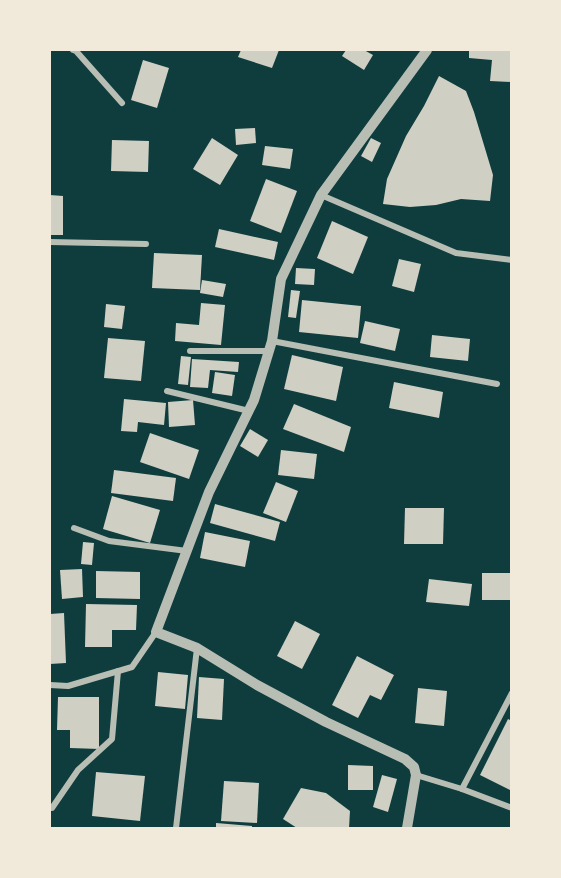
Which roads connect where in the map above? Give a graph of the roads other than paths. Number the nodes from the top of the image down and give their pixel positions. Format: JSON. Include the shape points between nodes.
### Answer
{"nodes":[{"id":1,"x":73,"y":50,"type":"edge"},
{"id":2,"x":427,"y":50,"type":"edge"},
{"id":3,"x":122,"y":103,"type":"dead end"},
{"id":4,"x":321,"y":195,"type":"junction"},
{"id":5,"x":50,"y":242,"type":"edge"},
{"id":6,"x":146,"y":244,"type":"dead end"},
{"id":7,"x":512,"y":260,"type":"edge"},
{"id":8,"x":270,"y":346,"type":"junction"},
{"id":9,"x":190,"y":351,"type":"dead end"},
{"id":10,"x":498,"y":384,"type":"dead end"},
{"id":11,"x":167,"y":391,"type":"dead end"},
{"id":12,"x":249,"y":411,"type":"junction"},
{"id":13,"x":74,"y":528,"type":"dead end"},
{"id":14,"x":187,"y":551,"type":"junction"},
{"id":15,"x":156,"y":632,"type":"junction"},
{"id":16,"x":197,"y":648,"type":"junction"},
{"id":17,"x":118,"y":671,"type":"junction"},
{"id":18,"x":50,"y":685,"type":"edge"},
{"id":19,"x":512,"y":693,"type":"edge"},
{"id":20,"x":416,"y":775,"type":"junction"},
{"id":21,"x":462,"y":789,"type":"junction"},
{"id":22,"x":50,"y":808,"type":"edge"},
{"id":23,"x":512,"y":808,"type":"edge"},
{"id":24,"x":176,"y":828,"type":"edge"},
{"id":25,"x":407,"y":828,"type":"edge"}],
"edges":[{"from":1,"to":3,"type":"street"},
{"from":2,"to":4,"type":"street"},
{"from":4,"to":7,"type":"street","via":[[456,253]]},
{"from":4,"to":8,"type":"street","via":[[281,279]]},
{"from":5,"to":6,"type":"street"},
{"from":8,"to":9,"type":"street"},
{"from":8,"to":10,"type":"street"},
{"from":8,"to":12,"type":"street"},
{"from":11,"to":12,"type":"street"},
{"from":12,"to":14,"type":"street","via":[[209,492]]},
{"from":13,"to":14,"type":"street","via":[[109,541]]},
{"from":14,"to":15,"type":"street"},
{"from":15,"to":16,"type":"street"},
{"from":15,"to":17,"type":"street","via":[[132,667]]},
{"from":16,"to":20,"type":"street","via":[[326,722],[405,759]]},
{"from":16,"to":24,"type":"street"},
{"from":17,"to":18,"type":"street","via":[[68,686]]},
{"from":17,"to":22,"type":"street","via":[[112,739],[78,770]]},
{"from":19,"to":21,"type":"street"},
{"from":20,"to":21,"type":"street"},
{"from":20,"to":25,"type":"street"},
{"from":21,"to":23,"type":"street"}]}
